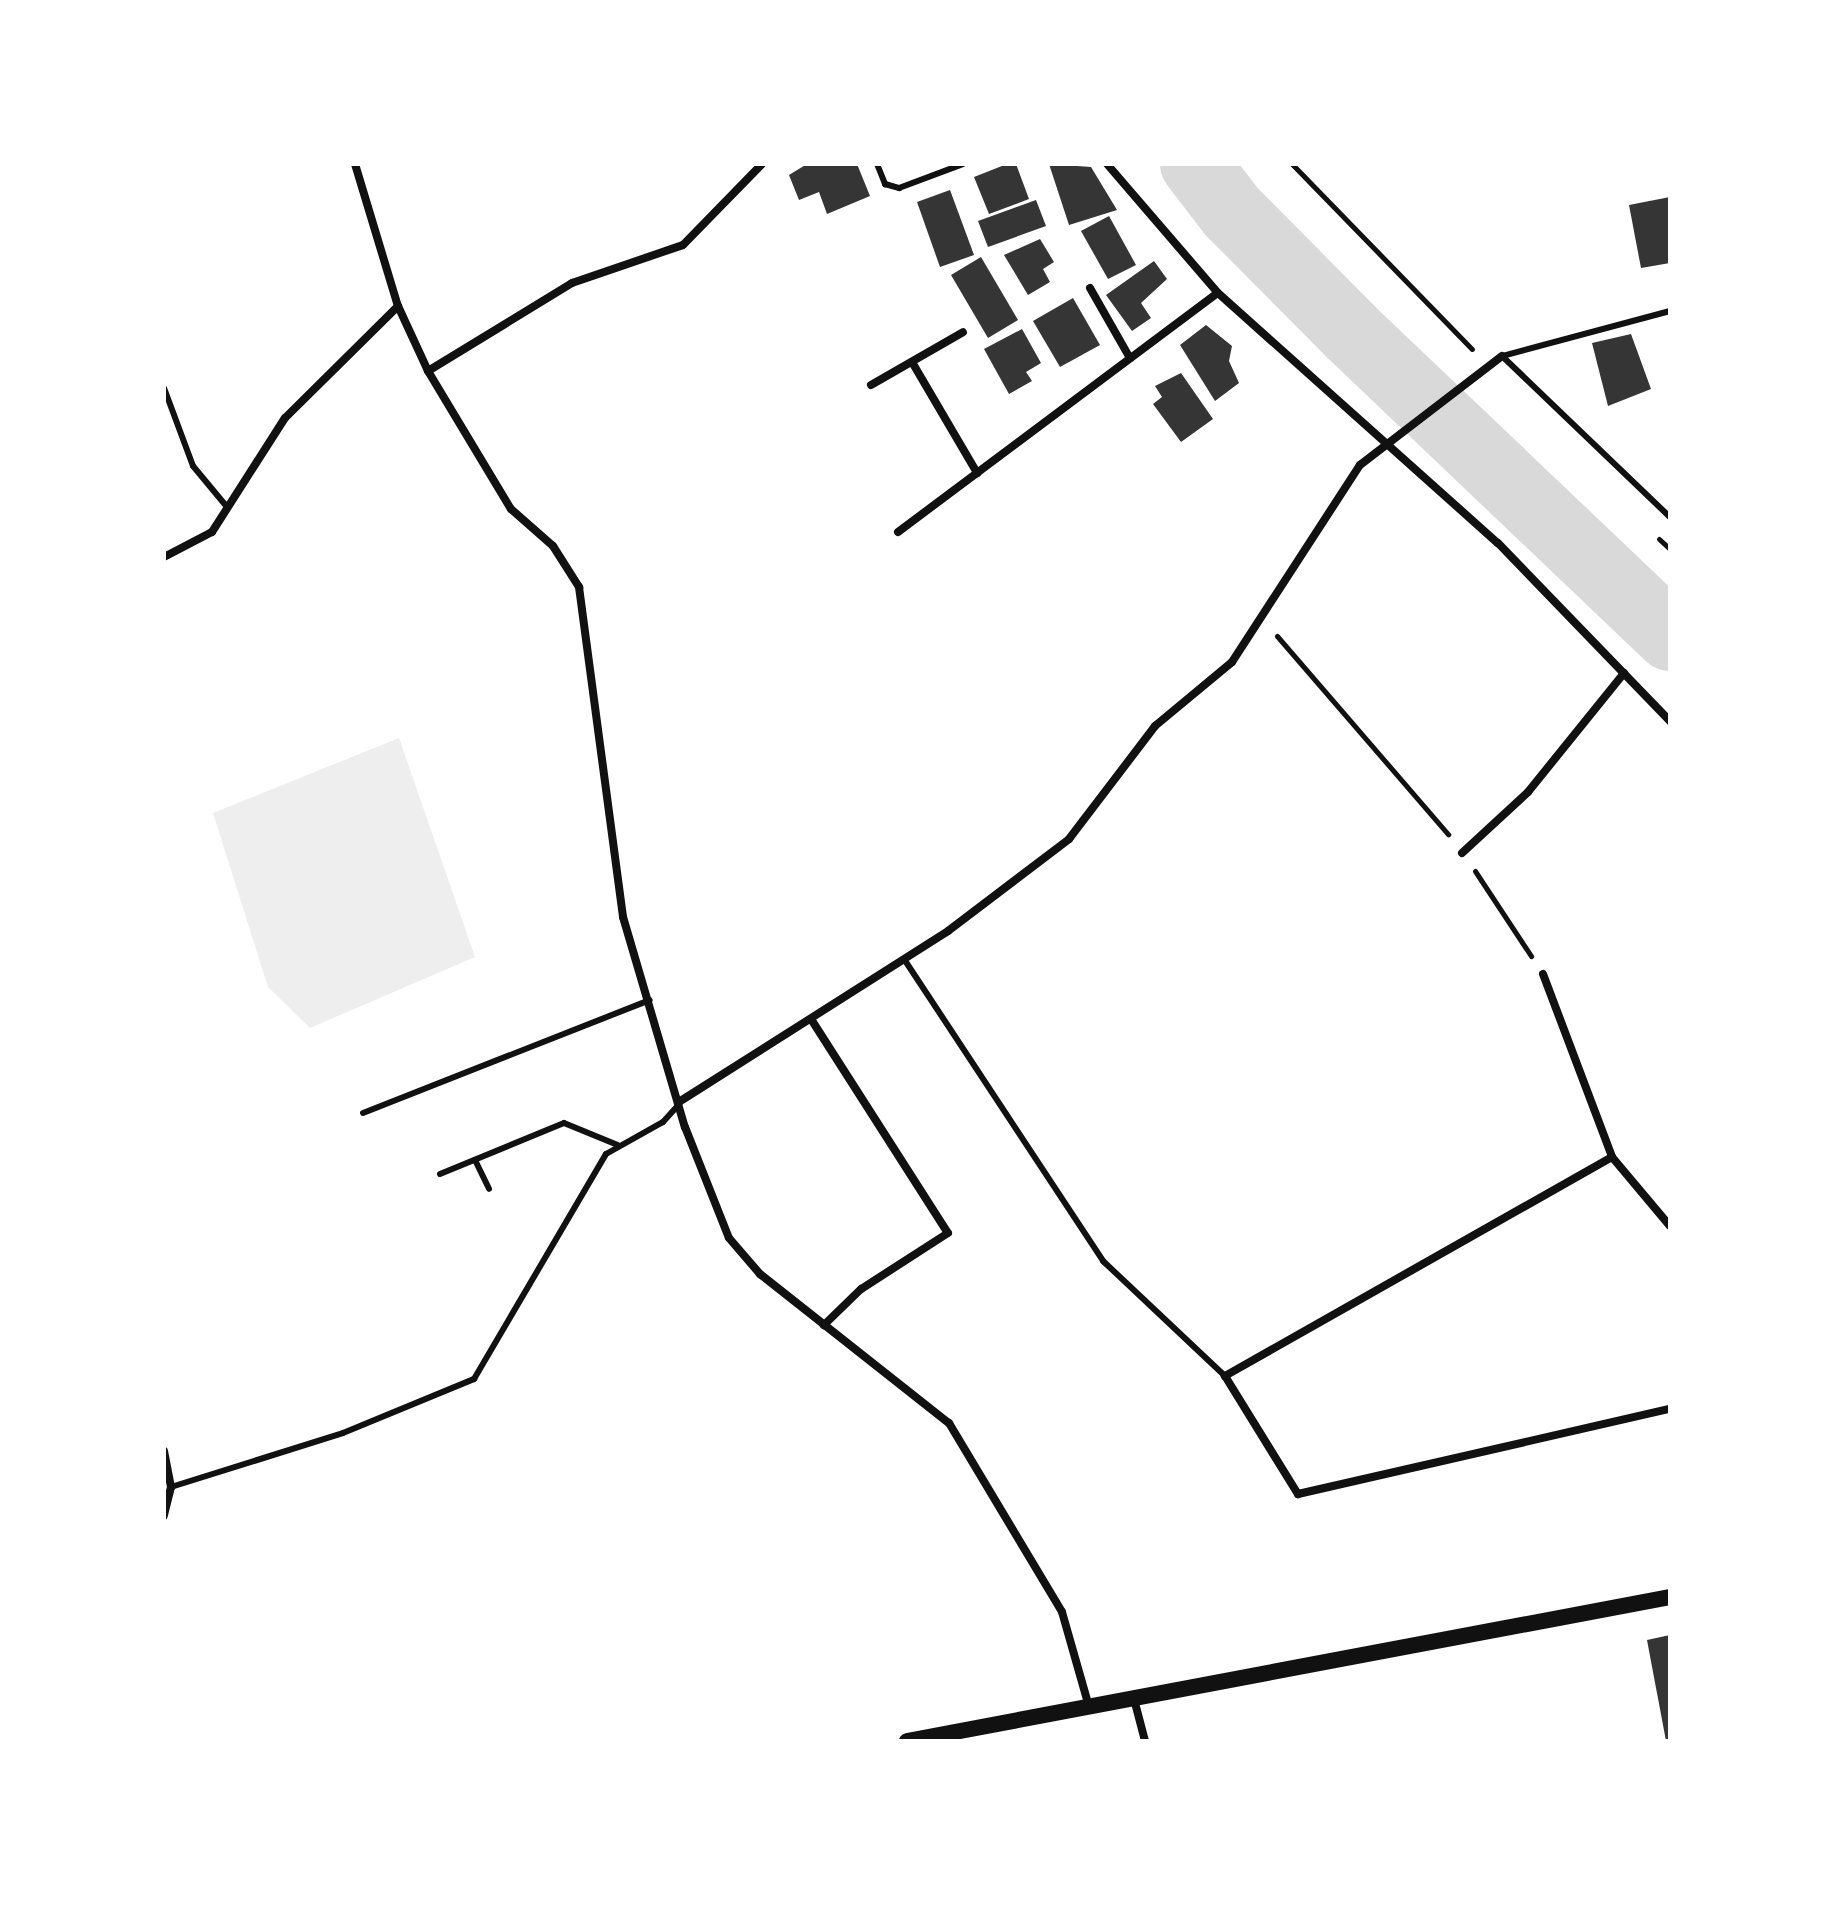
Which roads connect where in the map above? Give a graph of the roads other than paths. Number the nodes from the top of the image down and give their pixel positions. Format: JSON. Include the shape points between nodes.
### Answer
{"nodes":[{"id":1,"x":355,"y":164,"type":"edge"},
{"id":2,"x":762,"y":164,"type":"edge"},
{"id":3,"x":877,"y":164,"type":"edge"},
{"id":4,"x":963,"y":164,"type":"edge"},
{"id":5,"x":1107,"y":164,"type":"edge"},
{"id":6,"x":1090,"y":288,"type":"dead end"},
{"id":7,"x":1218,"y":293,"type":"junction"},
{"id":8,"x":398,"y":306,"type":"junction"},
{"id":9,"x":1670,"y":311,"type":"edge"},
{"id":10,"x":963,"y":332,"type":"dead end"},
{"id":11,"x":1502,"y":356,"type":"junction"},
{"id":12,"x":1130,"y":358,"type":"junction"},
{"id":13,"x":912,"y":362,"type":"junction"},
{"id":14,"x":428,"y":371,"type":"junction"},
{"id":15,"x":871,"y":385,"type":"dead end"},
{"id":16,"x":164,"y":388,"type":"edge"},
{"id":17,"x":1382,"y":442,"type":"junction"},
{"id":18,"x":977,"y":473,"type":"junction"},
{"id":19,"x":227,"y":507,"type":"junction"},
{"id":20,"x":1670,"y":517,"type":"edge"},
{"id":21,"x":898,"y":532,"type":"dead end"},
{"id":22,"x":164,"y":557,"type":"edge"},
{"id":23,"x":1624,"y":673,"type":"junction"},
{"id":24,"x":1670,"y":721,"type":"edge"},
{"id":25,"x":1462,"y":853,"type":"road end"},
{"id":26,"x":904,"y":959,"type":"junction"},
{"id":27,"x":1543,"y":974,"type":"road end"},
{"id":28,"x":650,"y":1000,"type":"junction"},
{"id":29,"x":811,"y":1019,"type":"junction"},
{"id":30,"x":682,"y":1100,"type":"junction"},
{"id":31,"x":363,"y":1113,"type":"dead end"},
{"id":32,"x":618,"y":1145,"type":"junction"},
{"id":33,"x":1612,"y":1157,"type":"junction"},
{"id":34,"x":475,"y":1160,"type":"junction"},
{"id":35,"x":440,"y":1174,"type":"dead end"},
{"id":36,"x":489,"y":1189,"type":"dead end"},
{"id":37,"x":1670,"y":1226,"type":"edge"},
{"id":38,"x":824,"y":1325,"type":"junction"},
{"id":39,"x":1225,"y":1376,"type":"junction"},
{"id":40,"x":1670,"y":1409,"type":"edge"},
{"id":41,"x":164,"y":1451,"type":"edge"},
{"id":42,"x":171,"y":1487,"type":"junction"},
{"id":43,"x":164,"y":1516,"type":"edge"},
{"id":44,"x":1670,"y":1597,"type":"edge"},
{"id":45,"x":1134,"y":1698,"type":"junction"},
{"id":46,"x":1089,"y":1707,"type":"junction"},
{"id":47,"x":907,"y":1741,"type":"edge"},
{"id":48,"x":1145,"y":1741,"type":"edge"}],
"edges":[{"from":1,"to":8,"type":"street"},
{"from":2,"to":14,"type":"street","via":[[683,245],[572,283]]},
{"from":3,"to":4,"type":"lane","via":[[885,184],[899,188]]},
{"from":5,"to":7,"type":"street"},
{"from":6,"to":12,"type":"street"},
{"from":7,"to":12,"type":"street"},
{"from":7,"to":17,"type":"street"},
{"from":8,"to":14,"type":"street"},
{"from":8,"to":19,"type":"street","via":[[285,418]]},
{"from":9,"to":11,"type":"lane"},
{"from":10,"to":13,"type":"street"},
{"from":11,"to":17,"type":"street"},
{"from":11,"to":20,"type":"lane"},
{"from":12,"to":18,"type":"street"},
{"from":13,"to":15,"type":"street"},
{"from":13,"to":18,"type":"street"},
{"from":14,"to":28,"type":"street","via":[[511,509],[553,546],[579,587],[623,917]]},
{"from":16,"to":19,"type":"lane","via":[[193,466]]},
{"from":17,"to":23,"type":"street","via":[[1498,543]]},
{"from":17,"to":26,"type":"street","via":[[1232,662],[1155,726],[1069,839]]},
{"from":18,"to":21,"type":"street"},
{"from":19,"to":22,"type":"street","via":[[212,532]]},
{"from":23,"to":24,"type":"street"},
{"from":23,"to":25,"type":"street","via":[[1528,792]]},
{"from":26,"to":29,"type":"street"},
{"from":26,"to":39,"type":"lane","via":[[1103,1261]]},
{"from":27,"to":33,"type":"street"},
{"from":28,"to":30,"type":"street"},
{"from":28,"to":31,"type":"lane"},
{"from":29,"to":30,"type":"street"},
{"from":29,"to":38,"type":"street","via":[[948,1233],[861,1289]]},
{"from":30,"to":32,"type":"lane","via":[[663,1122]]},
{"from":30,"to":38,"type":"street","via":[[685,1127],[729,1238],[760,1274]]},
{"from":32,"to":34,"type":"lane","via":[[564,1123]]},
{"from":32,"to":42,"type":"lane","via":[[539,1261],[474,1379],[343,1433]]},
{"from":33,"to":37,"type":"street"},
{"from":33,"to":39,"type":"street"},
{"from":34,"to":35,"type":"lane"},
{"from":34,"to":36,"type":"lane"},
{"from":38,"to":46,"type":"street","via":[[949,1423],[1062,1612]]},
{"from":39,"to":40,"type":"street","via":[[1298,1494]]},
{"from":41,"to":42,"type":"street"},
{"from":42,"to":43,"type":"street"},
{"from":44,"to":45,"type":"main road"},
{"from":45,"to":46,"type":"main road"},
{"from":45,"to":48,"type":"street"},
{"from":46,"to":47,"type":"main road"}]}
